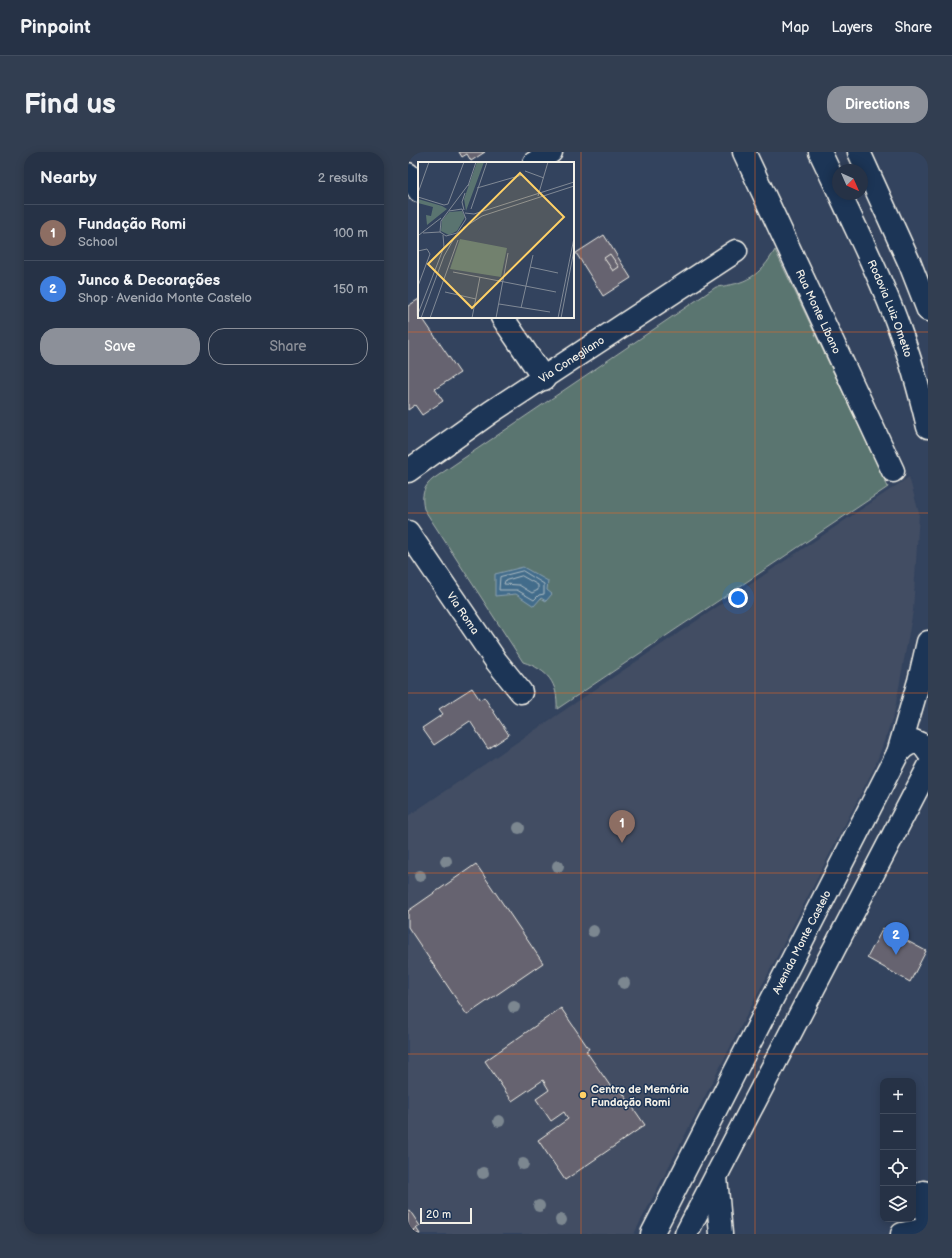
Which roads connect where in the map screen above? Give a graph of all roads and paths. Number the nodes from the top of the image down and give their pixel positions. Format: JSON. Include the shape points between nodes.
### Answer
{"nodes":[{"id":1,"x":551,"y":152,"type":"edge"},
{"id":2,"x":744,"y":152,"type":"edge"},
{"id":3,"x":820,"y":152,"type":"edge"},
{"id":4,"x":859,"y":152,"type":"edge"},
{"id":5,"x":536,"y":162,"type":"edge"},
{"id":6,"x":408,"y":174,"type":"edge"},
{"id":7,"x":832,"y":177,"type":"edge"},
{"id":8,"x":418,"y":189,"type":"edge"},
{"id":9,"x":843,"y":200,"type":"edge"},
{"id":10,"x":736,"y":251,"type":"dead end"},
{"id":11,"x":928,"y":310,"type":"edge"},
{"id":12,"x":503,"y":318,"type":"edge"},
{"id":13,"x":544,"y":379,"type":"junction"},
{"id":14,"x":928,"y":427,"type":"edge"},
{"id":15,"x":893,"y":470,"type":"dead end"},
{"id":16,"x":408,"y":471,"type":"edge"},
{"id":17,"x":408,"y":532,"type":"edge"},
{"id":18,"x":928,"y":642,"type":"edge"},
{"id":19,"x":521,"y":692,"type":"dead end"},
{"id":20,"x":928,"y":752,"type":"edge"},
{"id":21,"x":898,"y":753,"type":"junction"},
{"id":22,"x":928,"y":768,"type":"edge"},
{"id":23,"x":716,"y":1176,"type":"junction"},
{"id":24,"x":926,"y":1188,"type":"edge"},
{"id":25,"x":672,"y":1197,"type":"junction"},
{"id":26,"x":916,"y":1207,"type":"edge"},
{"id":27,"x":698,"y":1211,"type":"junction"},
{"id":28,"x":908,"y":1222,"type":"edge"},
{"id":29,"x":928,"y":1232,"type":"edge"},
{"id":30,"x":652,"y":1234,"type":"edge"},
{"id":31,"x":686,"y":1234,"type":"edge"},
{"id":32,"x":714,"y":1234,"type":"edge"},
{"id":33,"x":721,"y":1234,"type":"edge"},
{"id":34,"x":902,"y":1234,"type":"edge"},
{"id":35,"x":923,"y":1234,"type":"edge"}],
"edges":[{"from":1,"to":5,"type":"main road"},
{"from":2,"to":15,"type":"main road","name":"Rua Monte Líbano"},
{"from":3,"to":7,"type":"main road"},
{"from":4,"to":11,"type":"main road"},
{"from":6,"to":8,"type":"main road"},
{"from":9,"to":14,"type":"main road","name":"Rodovia Luiz Ometto","via":[[899,327],[912,364]]},
{"from":10,"to":13,"type":"main road","name":"Via Conegliano"},
{"from":12,"to":13,"type":"main road"},
{"from":13,"to":16,"type":"main road","name":"Via Conegliano","via":[[491,412]]},
{"from":17,"to":19,"type":"main road","name":"Via Roma","via":[[496,661]]},
{"from":18,"to":21,"type":"main road","name":"Avenida Monte Castelo"},
{"from":20,"to":21,"type":"main road","via":[[923,745],[914,742]]},
{"from":21,"to":25,"type":"main road","name":"Avenida Monte Castelo"},
{"from":22,"to":23,"type":"main road"},
{"from":23,"to":27,"type":"main road"},
{"from":23,"to":33,"type":"main road"},
{"from":24,"to":26,"type":"main road"},
{"from":24,"to":29,"type":"main road"},
{"from":25,"to":27,"type":"main road"},
{"from":25,"to":30,"type":"main road","name":"Avenida Monte Castelo"},
{"from":27,"to":31,"type":"main road"},
{"from":27,"to":32,"type":"main road"},
{"from":28,"to":34,"type":"main road"},
{"from":34,"to":35,"type":"main road","via":[[916,1231]]}]}
